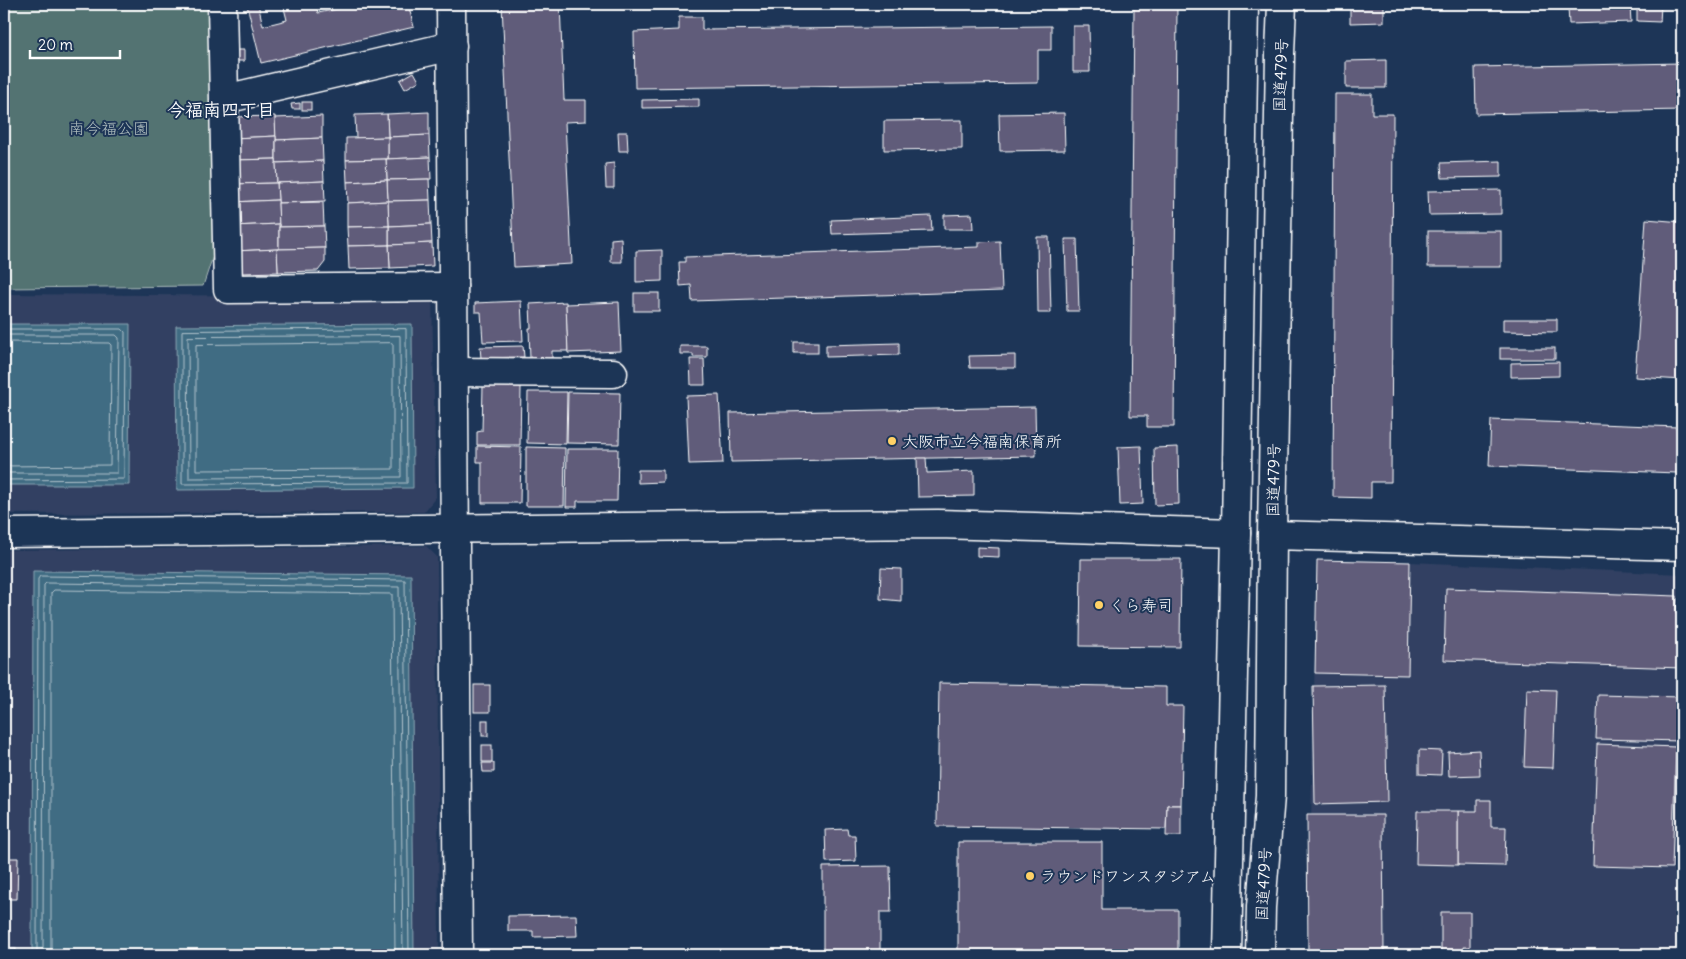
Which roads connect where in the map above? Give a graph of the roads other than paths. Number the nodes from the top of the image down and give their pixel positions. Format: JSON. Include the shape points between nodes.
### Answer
{"nodes":[{"id":1,"x":222,"y":4,"type":"edge"},
{"id":2,"x":451,"y":4,"type":"edge"},
{"id":3,"x":1244,"y":4,"type":"edge"},
{"id":4,"x":1282,"y":4,"type":"edge"},
{"id":5,"x":452,"y":46,"type":"junction"},
{"id":6,"x":225,"y":99,"type":"junction"},
{"id":7,"x":453,"y":287,"type":"junction"},
{"id":8,"x":454,"y":372,"type":"junction"},
{"id":9,"x":613,"y":373,"type":"dead end"},
{"id":10,"x":455,"y":528,"type":"junction"},
{"id":11,"x":4,"y":533,"type":"edge"},
{"id":12,"x":1236,"y":533,"type":"junction"},
{"id":13,"x":1272,"y":535,"type":"junction"},
{"id":14,"x":1682,"y":546,"type":"edge"},
{"id":15,"x":458,"y":955,"type":"edge"},
{"id":16,"x":1227,"y":955,"type":"edge"},
{"id":17,"x":1260,"y":955,"type":"edge"}],
"edges":[{"from":1,"to":6,"type":"main road"},
{"from":2,"to":5,"type":"main road"},
{"from":3,"to":12,"type":"main road","name":"国道479号"},
{"from":4,"to":13,"type":"main road","name":"国道479号"},
{"from":5,"to":6,"type":"main road"},
{"from":5,"to":7,"type":"main road"},
{"from":6,"to":7,"type":"main road","via":[[228,289]]},
{"from":7,"to":8,"type":"main road"},
{"from":8,"to":9,"type":"main road"},
{"from":8,"to":10,"type":"main road"},
{"from":10,"to":11,"type":"main road"},
{"from":10,"to":12,"type":"main road","via":[[938,524]]},
{"from":10,"to":15,"type":"main road"},
{"from":12,"to":16,"type":"main road","name":"国道479号"},
{"from":13,"to":14,"type":"main road"},
{"from":13,"to":17,"type":"main road","name":"国道479号","via":[[1270,796]]}]}
